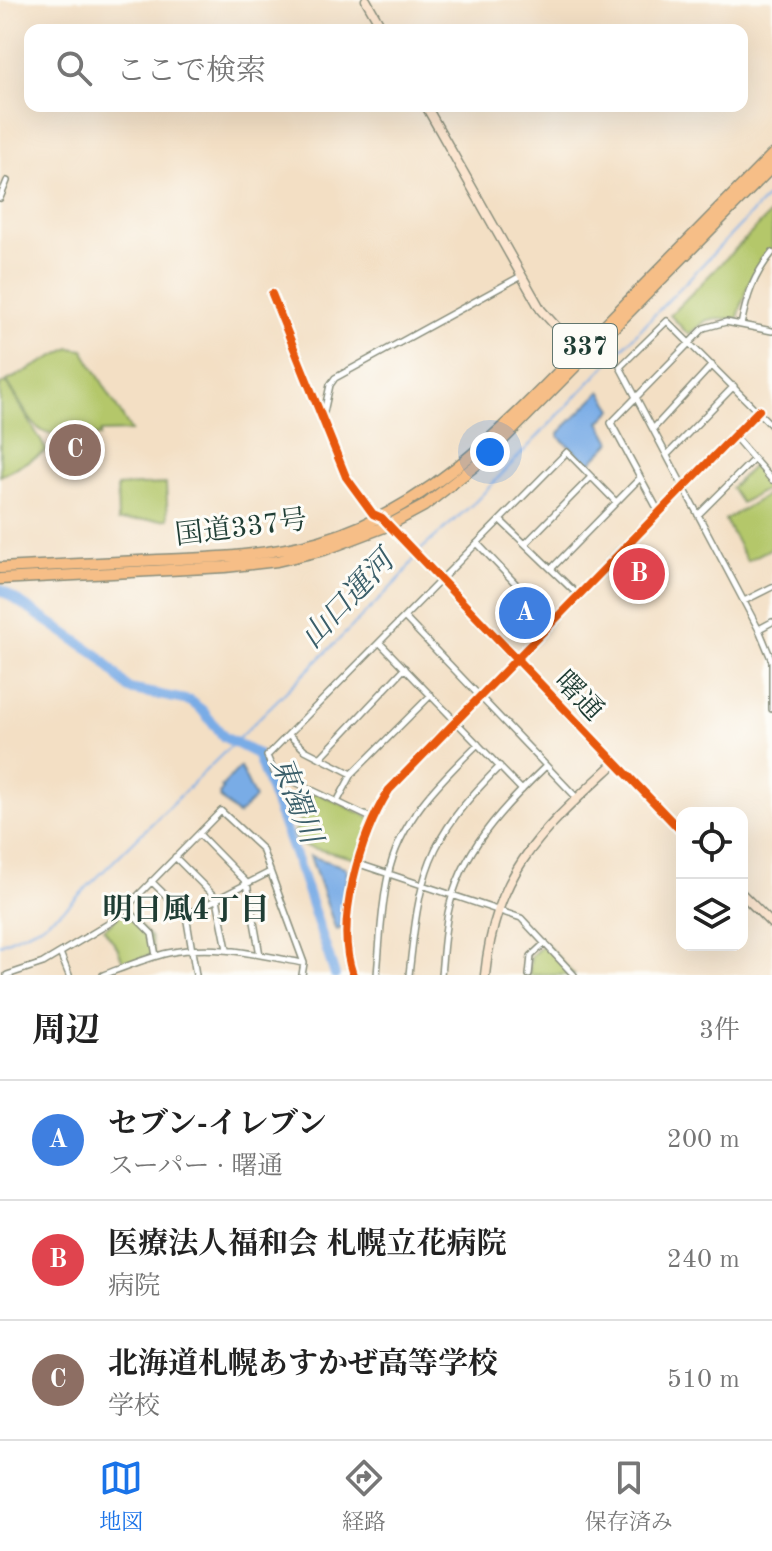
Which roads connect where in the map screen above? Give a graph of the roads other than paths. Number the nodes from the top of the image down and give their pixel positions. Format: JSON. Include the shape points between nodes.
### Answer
{"nodes":[{"id":1,"x":366,"y":0,"type":"edge"},
{"id":2,"x":380,"y":24,"type":"edge"},
{"id":3,"x":429,"y":112,"type":"edge"},
{"id":4,"x":772,"y":155,"type":"edge"},
{"id":5,"x":772,"y":167,"type":"edge"},
{"id":6,"x":7,"y":181,"type":"dead end"},
{"id":7,"x":0,"y":198,"type":"edge"},
{"id":8,"x":772,"y":253,"type":"edge"},
{"id":9,"x":521,"y":276,"type":"junction"},
{"id":10,"x":272,"y":294,"type":"dead end"},
{"id":11,"x":741,"y":325,"type":"junction"},
{"id":12,"x":772,"y":331,"type":"edge"},
{"id":13,"x":689,"y":342,"type":"junction"},
{"id":14,"x":581,"y":354,"type":"junction"},
{"id":15,"x":713,"y":365,"type":"junction"},
{"id":16,"x":734,"y":386,"type":"junction"},
{"id":17,"x":635,"y":396,"type":"junction"},
{"id":18,"x":759,"y":410,"type":"junction"},
{"id":19,"x":323,"y":417,"type":"junction"},
{"id":20,"x":772,"y":426,"type":"edge"},
{"id":21,"x":653,"y":429,"type":"junction"},
{"id":22,"x":734,"y":436,"type":"junction"},
{"id":23,"x":667,"y":455,"type":"junction"},
{"id":24,"x":754,"y":459,"type":"junction"},
{"id":25,"x":591,"y":477,"type":"junction"},
{"id":26,"x":640,"y":478,"type":"junction"},
{"id":27,"x":772,"y":480,"type":"edge"},
{"id":28,"x":683,"y":487,"type":"junction"},
{"id":29,"x":616,"y":502,"type":"junction"},
{"id":30,"x":659,"y":512,"type":"junction"},
{"id":31,"x":698,"y":515,"type":"junction"},
{"id":32,"x":500,"y":520,"type":"junction"},
{"id":33,"x":385,"y":522,"type":"junction"},
{"id":34,"x":477,"y":543,"type":"junction"},
{"id":35,"x":525,"y":544,"type":"junction"},
{"id":36,"x":0,"y":568,"type":"edge"},
{"id":37,"x":551,"y":569,"type":"junction"},
{"id":38,"x":0,"y":579,"type":"edge"},
{"id":39,"x":440,"y":581,"type":"junction"},
{"id":40,"x":772,"y":587,"type":"edge"},
{"id":41,"x":578,"y":595,"type":"junction"},
{"id":42,"x":744,"y":601,"type":"junction"},
{"id":43,"x":405,"y":618,"type":"junction"},
{"id":44,"x":552,"y":622,"type":"junction"},
{"id":45,"x":772,"y":622,"type":"edge"},
{"id":46,"x":759,"y":629,"type":"junction"},
{"id":47,"x":380,"y":643,"type":"junction"},
{"id":48,"x":515,"y":660,"type":"junction"},
{"id":49,"x":772,"y":661,"type":"edge"},
{"id":50,"x":405,"y":668,"type":"junction"},
{"id":51,"x":431,"y":695,"type":"junction"},
{"id":52,"x":479,"y":697,"type":"junction"},
{"id":53,"x":772,"y":702,"type":"edge"},
{"id":54,"x":772,"y":709,"type":"edge"},
{"id":55,"x":456,"y":720,"type":"junction"},
{"id":56,"x":289,"y":735,"type":"junction"},
{"id":57,"x":478,"y":744,"type":"junction"},
{"id":58,"x":320,"y":758,"type":"junction"},
{"id":59,"x":615,"y":763,"type":"junction"},
{"id":60,"x":500,"y":766,"type":"junction"},
{"id":61,"x":546,"y":766,"type":"junction"},
{"id":62,"x":352,"y":774,"type":"junction"},
{"id":63,"x":522,"y":790,"type":"junction"},
{"id":64,"x":577,"y":798,"type":"junction"},
{"id":65,"x":337,"y":802,"type":"junction"},
{"id":66,"x":373,"y":819,"type":"junction"},
{"id":67,"x":676,"y":826,"type":"edge"},
{"id":68,"x":199,"y":834,"type":"junction"},
{"id":69,"x":175,"y":857,"type":"junction"},
{"id":70,"x":356,"y":863,"type":"junction"},
{"id":71,"x":270,"y":872,"type":"junction"},
{"id":72,"x":388,"y":874,"type":"junction"},
{"id":73,"x":151,"y":881,"type":"junction"},
{"id":74,"x":247,"y":883,"type":"junction"},
{"id":75,"x":420,"y":885,"type":"junction"},
{"id":76,"x":453,"y":895,"type":"junction"},
{"id":77,"x":217,"y":899,"type":"junction"},
{"id":78,"x":748,"y":900,"type":"edge"},
{"id":79,"x":126,"y":908,"type":"junction"},
{"id":80,"x":497,"y":910,"type":"junction"},
{"id":81,"x":186,"y":915,"type":"junction"},
{"id":82,"x":772,"y":924,"type":"edge"},
{"id":83,"x":545,"y":943,"type":"junction"},
{"id":84,"x":227,"y":949,"type":"junction"},
{"id":85,"x":192,"y":950,"type":"junction"},
{"id":86,"x":60,"y":953,"type":"junction"},
{"id":87,"x":260,"y":955,"type":"junction"},
{"id":88,"x":156,"y":956,"type":"junction"},
{"id":89,"x":304,"y":963,"type":"junction"},
{"id":90,"x":7,"y":975,"type":"edge"},
{"id":91,"x":69,"y":975,"type":"edge"},
{"id":92,"x":103,"y":975,"type":"edge"},
{"id":93,"x":196,"y":975,"type":"edge"},
{"id":94,"x":302,"y":975,"type":"edge"},
{"id":95,"x":353,"y":975,"type":"edge"},
{"id":96,"x":377,"y":975,"type":"edge"},
{"id":97,"x":409,"y":975,"type":"edge"},
{"id":98,"x":441,"y":975,"type":"edge"},
{"id":99,"x":485,"y":975,"type":"edge"},
{"id":100,"x":529,"y":975,"type":"edge"},
{"id":101,"x":574,"y":975,"type":"edge"}],
"edges":[{"from":1,"to":2,"type":"street"},
{"from":3,"to":9,"type":"street"},
{"from":4,"to":14,"type":"highway","name":"国道337号","number":"337"},
{"from":5,"to":14,"type":"highway","name":"国道337号","number":"337"},
{"from":6,"to":7,"type":"street"},
{"from":8,"to":11,"type":"street","via":[[748,289]]},
{"from":9,"to":14,"type":"street","via":[[541,310]]},
{"from":9,"to":19,"type":"street","via":[[335,378]]},
{"from":10,"to":19,"type":"street"},
{"from":11,"to":12,"type":"street"},
{"from":11,"to":13,"type":"street","via":[[719,323]]},
{"from":13,"to":15,"type":"street"},
{"from":13,"to":17,"type":"street"},
{"from":13,"to":17,"type":"street","via":[[667,321],[620,367]]},
{"from":14,"to":33,"type":"highway","name":"国道337号","number":"337","via":[[485,458],[424,506]]},
{"from":15,"to":16,"type":"street"},
{"from":15,"to":21,"type":"street"},
{"from":16,"to":18,"type":"street"},
{"from":16,"to":23,"type":"street"},
{"from":17,"to":21,"type":"street"},
{"from":17,"to":26,"type":"street","via":[[611,423]]},
{"from":18,"to":20,"type":"street"},
{"from":18,"to":22,"type":"street"},
{"from":19,"to":33,"type":"street","via":[[346,477]]},
{"from":21,"to":23,"type":"street"},
{"from":22,"to":24,"type":"street"},
{"from":22,"to":28,"type":"street"},
{"from":23,"to":28,"type":"street"},
{"from":24,"to":27,"type":"street"},
{"from":24,"to":31,"type":"street"},
{"from":25,"to":29,"type":"street"},
{"from":25,"to":32,"type":"street","via":[[567,452]]},
{"from":25,"to":35,"type":"street"},
{"from":26,"to":29,"type":"street"},
{"from":26,"to":30,"type":"street"},
{"from":28,"to":30,"type":"street"},
{"from":28,"to":31,"type":"street"},
{"from":29,"to":37,"type":"street"},
{"from":30,"to":41,"type":"street"},
{"from":31,"to":42,"type":"street"},
{"from":32,"to":34,"type":"street"},
{"from":32,"to":35,"type":"street"},
{"from":33,"to":36,"type":"highway","name":"国道337号","number":"337","via":[[275,551]]},
{"from":33,"to":38,"type":"highway","name":"国道337号","number":"337","via":[[324,550],[277,561]]},
{"from":33,"to":39,"type":"street","name":"曙通"},
{"from":34,"to":39,"type":"street"},
{"from":34,"to":44,"type":"street"},
{"from":35,"to":37,"type":"street"},
{"from":37,"to":41,"type":"street"},
{"from":39,"to":43,"type":"street"},
{"from":39,"to":48,"type":"street","name":"曙通"},
{"from":40,"to":42,"type":"street"},
{"from":41,"to":44,"type":"street"},
{"from":42,"to":46,"type":"street"},
{"from":43,"to":47,"type":"street"},
{"from":43,"to":52,"type":"street"},
{"from":44,"to":48,"type":"street"},
{"from":45,"to":46,"type":"street"},
{"from":46,"to":49,"type":"street"},
{"from":47,"to":50,"type":"street"},
{"from":47,"to":56,"type":"street"},
{"from":48,"to":52,"type":"street"},
{"from":48,"to":59,"type":"street","name":"曙通"},
{"from":49,"to":53,"type":"street"},
{"from":50,"to":51,"type":"street"},
{"from":50,"to":58,"type":"street"},
{"from":51,"to":55,"type":"street"},
{"from":51,"to":62,"type":"street"},
{"from":52,"to":55,"type":"street"},
{"from":52,"to":61,"type":"street"},
{"from":53,"to":54,"type":"street"},
{"from":55,"to":57,"type":"street"},
{"from":55,"to":66,"type":"street","via":[[389,790]]},
{"from":56,"to":58,"type":"street"},
{"from":56,"to":65,"type":"street","via":[[267,756],[274,772]]},
{"from":57,"to":60,"type":"street"},
{"from":57,"to":72,"type":"street","via":[[439,782],[409,822]]},
{"from":58,"to":62,"type":"street"},
{"from":59,"to":64,"type":"street"},
{"from":59,"to":67,"type":"street","name":"曙通"},
{"from":60,"to":63,"type":"street"},
{"from":60,"to":75,"type":"street","via":[[443,831]]},
{"from":61,"to":63,"type":"street"},
{"from":61,"to":64,"type":"street"},
{"from":62,"to":65,"type":"street"},
{"from":63,"to":76,"type":"street","via":[[482,834]]},
{"from":64,"to":80,"type":"street","via":[[524,855]]},
{"from":65,"to":66,"type":"street"},
{"from":66,"to":70,"type":"street"},
{"from":68,"to":69,"type":"street"},
{"from":68,"to":71,"type":"street","via":[[221,811],[262,849]]},
{"from":68,"to":74,"type":"street"},
{"from":69,"to":73,"type":"street"},
{"from":69,"to":77,"type":"street"},
{"from":70,"to":72,"type":"street"},
{"from":70,"to":95,"type":"street","via":[[345,954]]},
{"from":71,"to":74,"type":"street"},
{"from":71,"to":89,"type":"street"},
{"from":72,"to":75,"type":"street"},
{"from":72,"to":96,"type":"street"},
{"from":73,"to":79,"type":"street"},
{"from":73,"to":81,"type":"street"},
{"from":74,"to":77,"type":"street"},
{"from":74,"to":87,"type":"street"},
{"from":75,"to":76,"type":"street"},
{"from":75,"to":97,"type":"street"},
{"from":76,"to":80,"type":"street"},
{"from":76,"to":98,"type":"street"},
{"from":77,"to":81,"type":"street"},
{"from":77,"to":84,"type":"street"},
{"from":78,"to":82,"type":"street"},
{"from":79,"to":86,"type":"street"},
{"from":79,"to":88,"type":"street","via":[[152,934]]},
{"from":80,"to":83,"type":"street","via":[[521,918]]},
{"from":80,"to":99,"type":"street"},
{"from":81,"to":85,"type":"street"},
{"from":83,"to":100,"type":"street","via":[[531,956]]},
{"from":83,"to":101,"type":"street"},
{"from":84,"to":85,"type":"street"},
{"from":84,"to":87,"type":"street"},
{"from":85,"to":88,"type":"street"},
{"from":85,"to":93,"type":"street"},
{"from":86,"to":90,"type":"street"},
{"from":86,"to":91,"type":"street"},
{"from":87,"to":89,"type":"street"},
{"from":88,"to":92,"type":"street"},
{"from":89,"to":94,"type":"street"}]}
